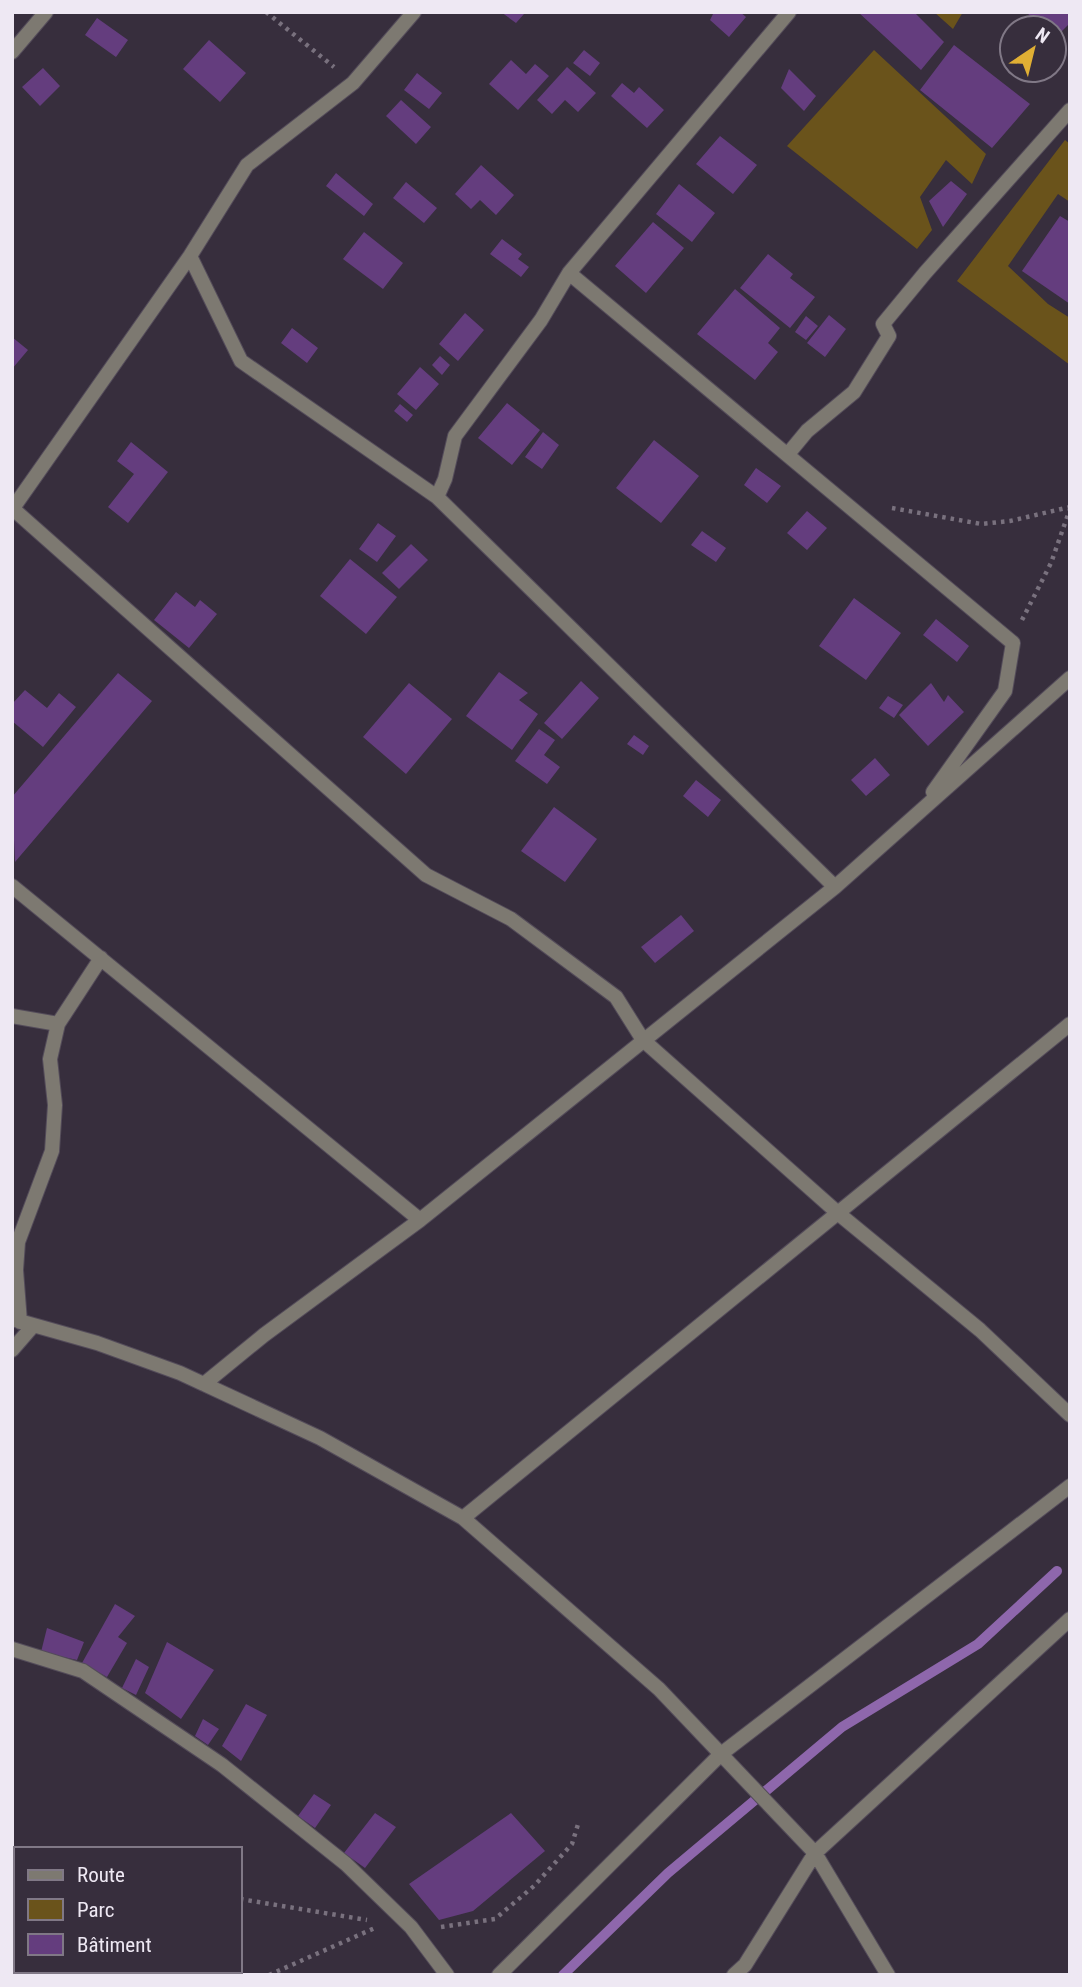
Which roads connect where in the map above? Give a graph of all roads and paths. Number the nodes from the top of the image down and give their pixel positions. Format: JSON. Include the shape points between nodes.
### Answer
{"nodes":[{"id":1,"x":46,"y":12,"type":"edge"},
{"id":2,"x":267,"y":12,"type":"edge"},
{"id":3,"x":414,"y":12,"type":"edge"},
{"id":4,"x":789,"y":12,"type":"edge"},
{"id":5,"x":12,"y":52,"type":"edge"},
{"id":6,"x":353,"y":83,"type":"junction"},
{"id":7,"x":1067,"y":119,"type":"edge"},
{"id":8,"x":190,"y":256,"type":"junction"},
{"id":9,"x":569,"y":273,"type":"junction"},
{"id":10,"x":788,"y":454,"type":"junction"},
{"id":11,"x":437,"y":497,"type":"junction"},
{"id":12,"x":848,"y":504,"type":"junction"},
{"id":13,"x":13,"y":508,"type":"edge"},
{"id":14,"x":1070,"y":508,"type":"edge"},
{"id":15,"x":1013,"y":643,"type":"junction"},
{"id":16,"x":1070,"y":678,"type":"edge"},
{"id":17,"x":919,"y":812,"type":"junction"},
{"id":18,"x":12,"y":886,"type":"edge"},
{"id":19,"x":835,"y":887,"type":"junction"},
{"id":20,"x":101,"y":958,"type":"junction"},
{"id":21,"x":12,"y":1016,"type":"edge"},
{"id":22,"x":58,"y":1024,"type":"junction"},
{"id":23,"x":1070,"y":1024,"type":"edge"},
{"id":24,"x":643,"y":1040,"type":"junction"},
{"id":25,"x":839,"y":1214,"type":"junction"},
{"id":26,"x":420,"y":1220,"type":"junction"},
{"id":27,"x":21,"y":1322,"type":"edge"},
{"id":28,"x":12,"y":1350,"type":"edge"},
{"id":29,"x":204,"y":1384,"type":"junction"},
{"id":30,"x":1070,"y":1415,"type":"edge"},
{"id":31,"x":1070,"y":1486,"type":"edge"},
{"id":32,"x":463,"y":1518,"type":"junction"},
{"id":33,"x":1070,"y":1619,"type":"edge"},
{"id":34,"x":12,"y":1649,"type":"edge"},
{"id":35,"x":721,"y":1754,"type":"junction"},
{"id":36,"x":579,"y":1821,"type":"dead end"},
{"id":37,"x":815,"y":1853,"type":"junction"},
{"id":38,"x":242,"y":1899,"type":"edge"},
{"id":39,"x":411,"y":1927,"type":"junction"},
{"id":40,"x":269,"y":1975,"type":"edge"},
{"id":41,"x":447,"y":1975,"type":"edge"},
{"id":42,"x":499,"y":1975,"type":"edge"},
{"id":43,"x":734,"y":1975,"type":"edge"},
{"id":44,"x":888,"y":1975,"type":"edge"}],
"edges":[{"from":1,"to":5,"type":"street"},
{"from":2,"to":6,"type":"path"},
{"from":3,"to":6,"type":"street"},
{"from":4,"to":9,"type":"street"},
{"from":6,"to":8,"type":"street","via":[[247,165]]},
{"from":7,"to":10,"type":"street","via":[[883,324],[889,336],[854,392],[807,431]]},
{"from":8,"to":11,"type":"street","via":[[240,361]]},
{"from":8,"to":13,"type":"street"},
{"from":9,"to":10,"type":"street"},
{"from":9,"to":11,"type":"street","via":[[541,320],[455,436]]},
{"from":10,"to":12,"type":"street"},
{"from":11,"to":19,"type":"street"},
{"from":12,"to":14,"type":"path","via":[[872,499],[885,507],[981,524]]},
{"from":12,"to":15,"type":"street"},
{"from":13,"to":24,"type":"street","via":[[426,875],[511,919],[617,998]]},
{"from":14,"to":15,"type":"path","via":[[1051,563]]},
{"from":15,"to":17,"type":"street","via":[[1005,691]]},
{"from":16,"to":17,"type":"street"},
{"from":17,"to":19,"type":"street"},
{"from":18,"to":20,"type":"street"},
{"from":19,"to":24,"type":"street"},
{"from":20,"to":22,"type":"street"},
{"from":20,"to":26,"type":"street"},
{"from":21,"to":22,"type":"street"},
{"from":22,"to":27,"type":"street","via":[[50,1059],[55,1105],[52,1151],[18,1242]]},
{"from":23,"to":25,"type":"street"},
{"from":24,"to":25,"type":"street"},
{"from":24,"to":26,"type":"street"},
{"from":25,"to":30,"type":"street","via":[[980,1330]]},
{"from":25,"to":32,"type":"street"},
{"from":26,"to":29,"type":"street"},
{"from":27,"to":28,"type":"street"},
{"from":27,"to":29,"type":"street","via":[[97,1343]]},
{"from":29,"to":32,"type":"street","via":[[320,1438]]},
{"from":31,"to":35,"type":"street"},
{"from":32,"to":35,"type":"street","via":[[659,1689]]},
{"from":33,"to":37,"type":"street"},
{"from":34,"to":39,"type":"street","via":[[83,1671],[138,1706],[222,1765],[346,1864]]},
{"from":35,"to":37,"type":"street"},
{"from":35,"to":42,"type":"street"},
{"from":36,"to":39,"type":"path","via":[[572,1844],[534,1886],[495,1919]]},
{"from":37,"to":43,"type":"street","via":[[745,1965]]},
{"from":37,"to":44,"type":"street"},
{"from":38,"to":40,"type":"path","via":[[387,1923]]},
{"from":39,"to":41,"type":"street"}]}
